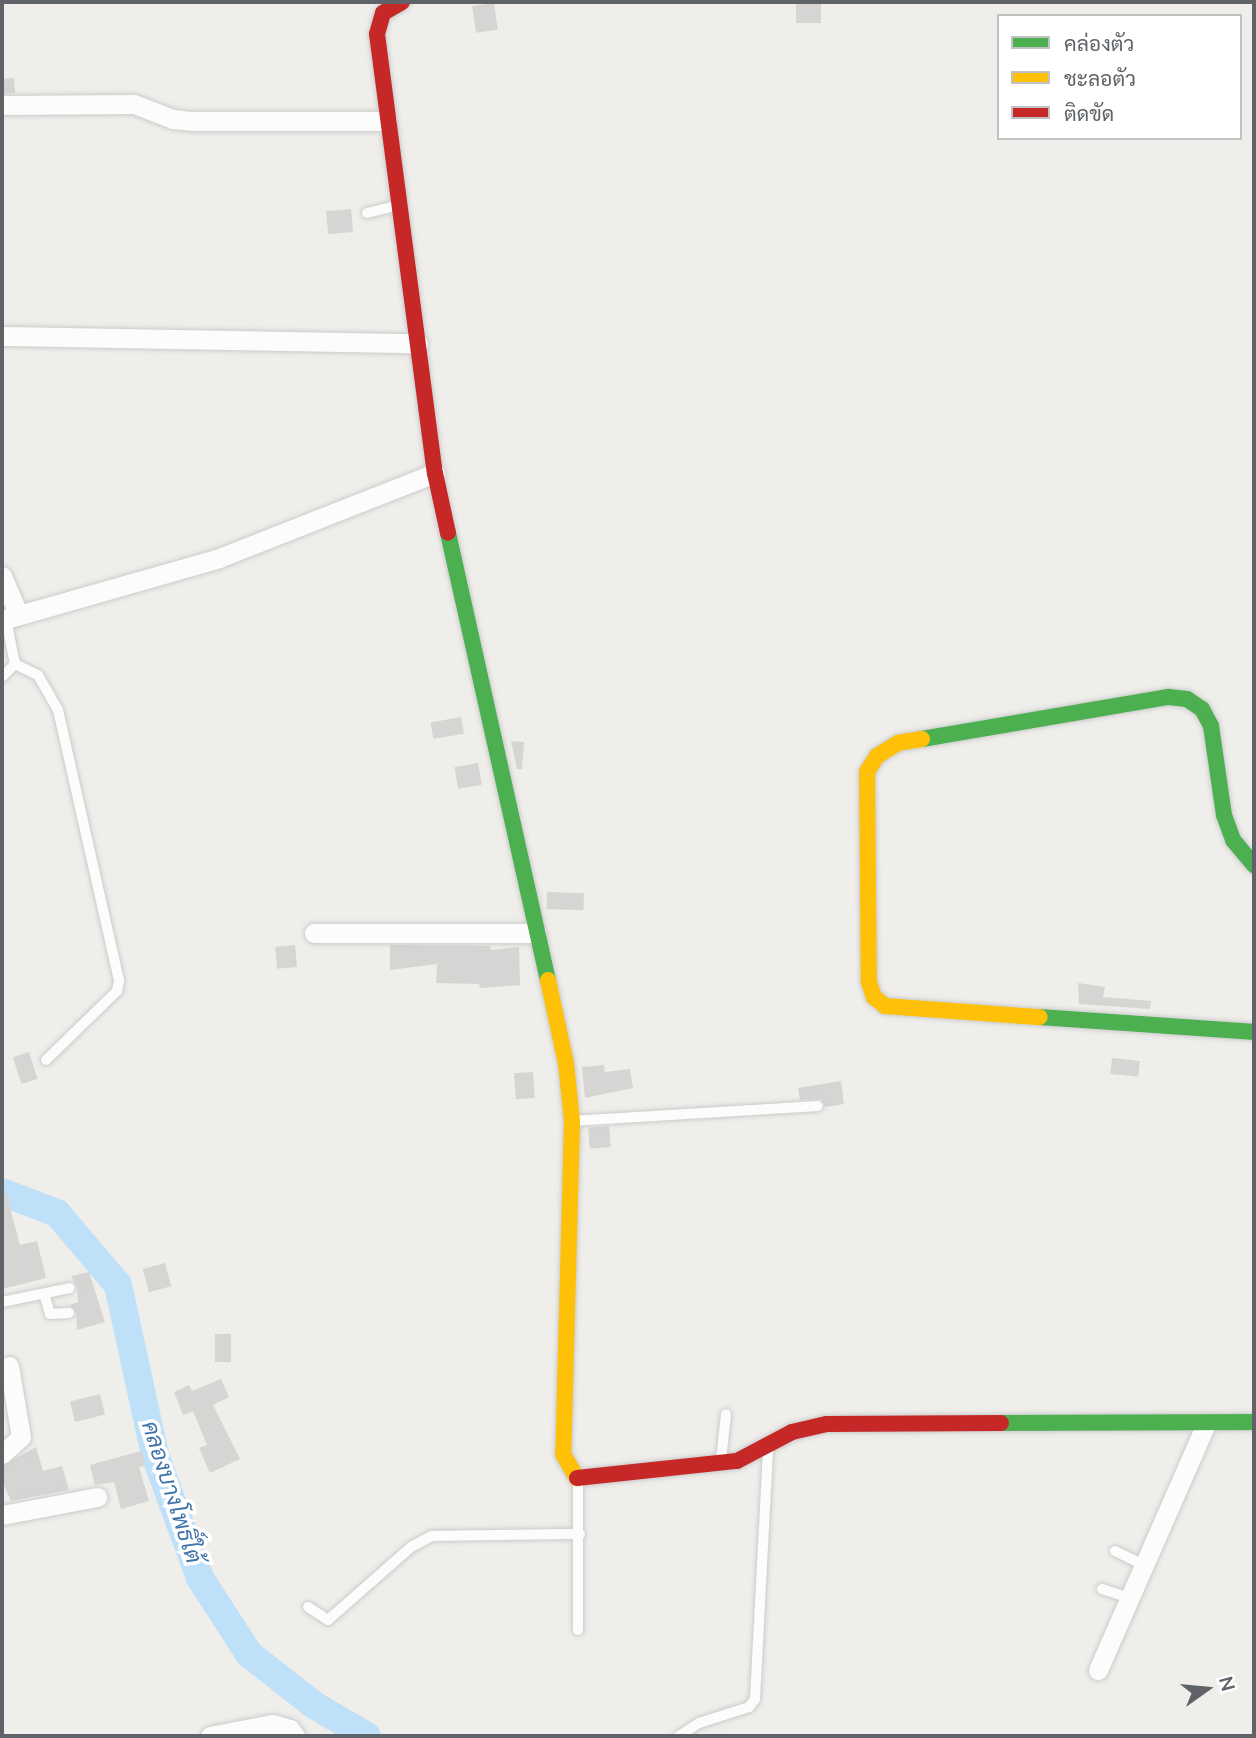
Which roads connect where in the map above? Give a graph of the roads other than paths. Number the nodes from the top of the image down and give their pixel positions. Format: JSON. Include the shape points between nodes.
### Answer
{"nodes":[{"id":1,"x":402,"y":2,"type":"edge"},
{"id":2,"x":2,"y":105,"type":"edge"},
{"id":3,"x":387,"y":121,"type":"junction"},
{"id":4,"x":399,"y":205,"type":"junction"},
{"id":5,"x":367,"y":214,"type":"dead end"},
{"id":6,"x":2,"y":336,"type":"edge"},
{"id":7,"x":418,"y":344,"type":"junction"},
{"id":8,"x":435,"y":473,"type":"junction"},
{"id":9,"x":2,"y":576,"type":"edge"},
{"id":10,"x":9,"y":617,"type":"edge"},
{"id":11,"x":15,"y":664,"type":"junction"},
{"id":12,"x":2,"y":677,"type":"edge"},
{"id":13,"x":1254,"y":865,"type":"edge"},
{"id":14,"x":314,"y":933,"type":"dead end"},
{"id":15,"x":536,"y":933,"type":"junction"},
{"id":16,"x":1254,"y":1032,"type":"edge"},
{"id":17,"x":46,"y":1060,"type":"dead end"},
{"id":18,"x":818,"y":1107,"type":"dead end"},
{"id":19,"x":572,"y":1121,"type":"junction"},
{"id":20,"x":70,"y":1288,"type":"dead end"},
{"id":21,"x":44,"y":1294,"type":"junction"},
{"id":22,"x":2,"y":1302,"type":"edge"},
{"id":23,"x":69,"y":1313,"type":"dead end"},
{"id":24,"x":9,"y":1366,"type":"dead end"},
{"id":25,"x":726,"y":1414,"type":"dead end"},
{"id":26,"x":1254,"y":1422,"type":"edge"},
{"id":27,"x":1206,"y":1424,"type":"junction"},
{"id":28,"x":768,"y":1447,"type":"junction"},
{"id":29,"x":2,"y":1454,"type":"edge"},
{"id":30,"x":720,"y":1464,"type":"junction"},
{"id":31,"x":578,"y":1479,"type":"junction"},
{"id":32,"x":97,"y":1497,"type":"dead end"},
{"id":33,"x":2,"y":1514,"type":"edge"},
{"id":34,"x":580,"y":1534,"type":"junction"},
{"id":35,"x":1115,"y":1551,"type":"dead end"},
{"id":36,"x":1144,"y":1565,"type":"junction"},
{"id":37,"x":1102,"y":1589,"type":"dead end"},
{"id":38,"x":1130,"y":1598,"type":"junction"},
{"id":39,"x":308,"y":1607,"type":"dead end"},
{"id":40,"x":578,"y":1630,"type":"dead end"},
{"id":41,"x":1098,"y":1670,"type":"dead end"},
{"id":42,"x":210,"y":1736,"type":"edge"},
{"id":43,"x":295,"y":1736,"type":"edge"},
{"id":44,"x":679,"y":1736,"type":"edge"}],
"edges":[{"from":1,"to":3,"type":"street","via":[[383,13],[377,34]]},
{"from":2,"to":3,"type":"street","via":[[134,104],[173,119],[193,121]]},
{"from":3,"to":4,"type":"street"},
{"from":4,"to":5,"type":"lane"},
{"from":4,"to":7,"type":"street"},
{"from":6,"to":7,"type":"street"},
{"from":7,"to":8,"type":"street"},
{"from":8,"to":10,"type":"street","via":[[219,558]]},
{"from":8,"to":15,"type":"street"},
{"from":9,"to":10,"type":"street"},
{"from":10,"to":11,"type":"lane"},
{"from":11,"to":12,"type":"lane"},
{"from":11,"to":17,"type":"lane","via":[[38,675],[58,710],[119,981],[117,991]]},
{"from":13,"to":16,"type":"street","via":[[1233,840],[1224,815],[1211,726],[1202,709],[1187,699],[1168,697],[898,743],[877,756],[867,772],[869,982],[874,997],[885,1006]]},
{"from":14,"to":15,"type":"street"},
{"from":15,"to":19,"type":"street","via":[[566,1063]]},
{"from":18,"to":19,"type":"lane"},
{"from":19,"to":31,"type":"street","via":[[563,1454]]},
{"from":20,"to":21,"type":"lane"},
{"from":21,"to":22,"type":"lane"},
{"from":21,"to":23,"type":"lane","via":[[50,1314]]},
{"from":24,"to":29,"type":"street","via":[[21,1437]]},
{"from":25,"to":30,"type":"lane"},
{"from":26,"to":27,"type":"street"},
{"from":27,"to":28,"type":"street","via":[[827,1424],[792,1432]]},
{"from":27,"to":36,"type":"street"},
{"from":28,"to":30,"type":"street"},
{"from":28,"to":44,"type":"lane","via":[[755,1699],[748,1707],[699,1723]]},
{"from":30,"to":31,"type":"street"},
{"from":31,"to":34,"type":"lane"},
{"from":32,"to":33,"type":"street"},
{"from":34,"to":39,"type":"lane","via":[[432,1536],[411,1548],[328,1620]]},
{"from":34,"to":40,"type":"lane"},
{"from":35,"to":36,"type":"lane"},
{"from":36,"to":38,"type":"street"},
{"from":37,"to":38,"type":"lane"},
{"from":38,"to":41,"type":"street"},
{"from":42,"to":43,"type":"street","via":[[272,1724],[290,1729]]}]}
